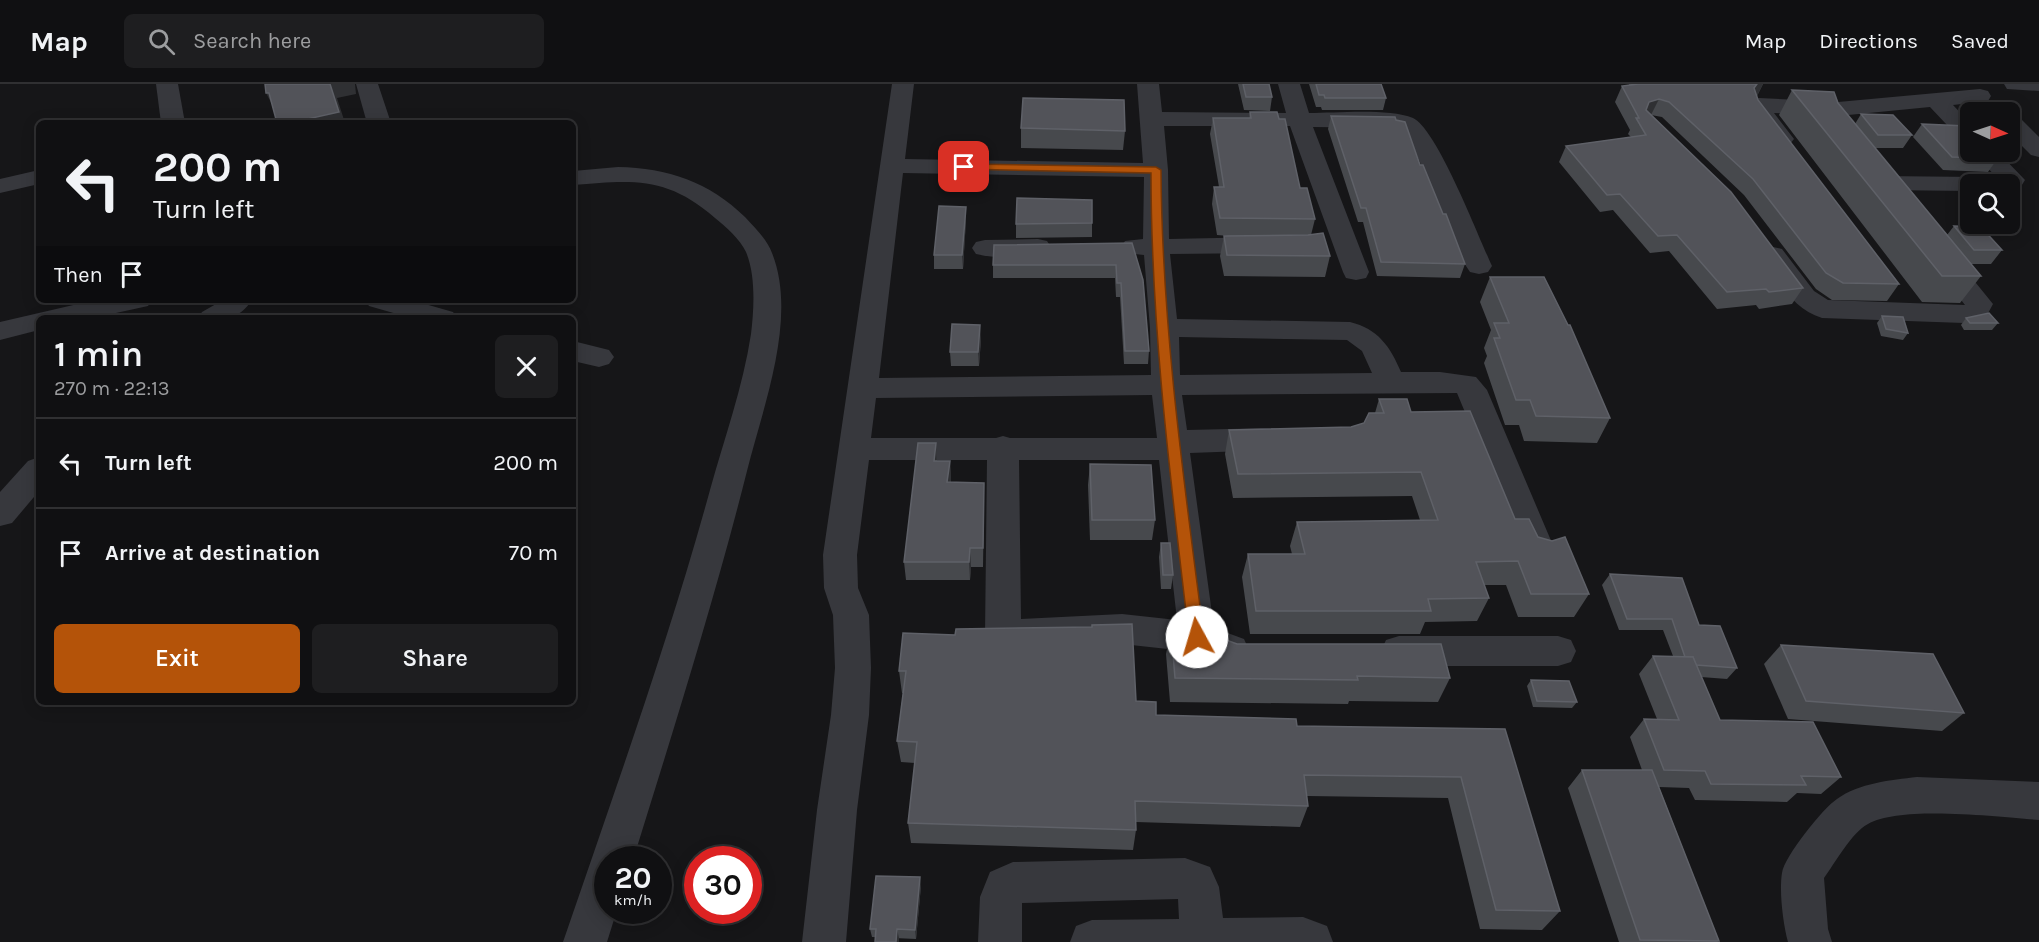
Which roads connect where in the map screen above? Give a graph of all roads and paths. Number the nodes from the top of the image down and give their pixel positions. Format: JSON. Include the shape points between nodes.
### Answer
{"nodes":[{"id":1,"x":167,"y":84,"type":"edge"},
{"id":2,"x":903,"y":84,"type":"edge"},
{"id":3,"x":1148,"y":84,"type":"edge"},
{"id":4,"x":1289,"y":84,"type":"edge"},
{"id":5,"x":2015,"y":84,"type":"edge"},
{"id":6,"x":2039,"y":84,"type":"edge"},
{"id":7,"x":373,"y":85,"type":"edge"},
{"id":8,"x":1746,"y":87,"type":"edge"},
{"id":9,"x":1857,"y":90,"type":"dead end"},
{"id":10,"x":1972,"y":90,"type":"edge"},
{"id":11,"x":1796,"y":97,"type":"junction"},
{"id":12,"x":1936,"y":101,"type":"junction"},
{"id":13,"x":1988,"y":102,"type":"edge"},
{"id":14,"x":1838,"y":109,"type":"junction"},
{"id":15,"x":1152,"y":119,"type":"junction"},
{"id":16,"x":1299,"y":119,"type":"junction"},
{"id":17,"x":173,"y":120,"type":"edge"},
{"id":18,"x":379,"y":120,"type":"edge"},
{"id":19,"x":1960,"y":125,"type":"edge"},
{"id":20,"x":2020,"y":131,"type":"edge"},
{"id":21,"x":1844,"y":136,"type":"edge"},
{"id":22,"x":2039,"y":150,"type":"edge"},
{"id":23,"x":1794,"y":156,"type":"edge"},
{"id":24,"x":1995,"y":162,"type":"edge"},
{"id":25,"x":892,"y":166,"type":"junction"},
{"id":26,"x":1156,"y":170,"type":"junction"},
{"id":27,"x":2007,"y":174,"type":"edge"},
{"id":28,"x":36,"y":178,"type":"edge"},
{"id":29,"x":576,"y":178,"type":"edge"},
{"id":30,"x":1960,"y":182,"type":"edge"},
{"id":31,"x":0,"y":186,"type":"edge"},
{"id":32,"x":1904,"y":211,"type":"edge"},
{"id":33,"x":1926,"y":239,"type":"edge"},
{"id":34,"x":1761,"y":240,"type":"edge"},
{"id":35,"x":1292,"y":245,"type":"edge"},
{"id":36,"x":1065,"y":247,"type":"edge"},
{"id":37,"x":1110,"y":247,"type":"edge"},
{"id":38,"x":1156,"y":247,"type":"junction"},
{"id":39,"x":985,"y":248,"type":"dead end"},
{"id":40,"x":1479,"y":267,"type":"dead end"},
{"id":41,"x":1356,"y":273,"type":"dead end"},
{"id":42,"x":1893,"y":286,"type":"edge"},
{"id":43,"x":123,"y":303,"type":"edge"},
{"id":44,"x":235,"y":303,"type":"edge"},
{"id":45,"x":390,"y":303,"type":"edge"},
{"id":46,"x":1914,"y":314,"type":"junction"},
{"id":47,"x":65,"y":315,"type":"edge"},
{"id":48,"x":218,"y":315,"type":"edge"},
{"id":49,"x":432,"y":315,"type":"edge"},
{"id":50,"x":36,"y":322,"type":"edge"},
{"id":51,"x":1164,"y":328,"type":"junction"},
{"id":52,"x":0,"y":331,"type":"edge"},
{"id":53,"x":1391,"y":382,"type":"junction"},
{"id":54,"x":1166,"y":386,"type":"junction"},
{"id":55,"x":862,"y":388,"type":"junction"},
{"id":56,"x":1298,"y":439,"type":"edge"},
{"id":57,"x":1173,"y":445,"type":"junction"},
{"id":58,"x":1003,"y":447,"type":"junction"},
{"id":59,"x":854,"y":449,"type":"junction"},
{"id":60,"x":36,"y":472,"type":"edge"},
{"id":61,"x":0,"y":514,"type":"edge"},
{"id":62,"x":1538,"y":550,"type":"edge"},
{"id":63,"x":1197,"y":637,"type":"junction"},
{"id":64,"x":1266,"y":651,"type":"edge"},
{"id":65,"x":1371,"y":651,"type":"edge"},
{"id":66,"x":1558,"y":651,"type":"dead end"},
{"id":67,"x":2039,"y":801,"type":"edge"},
{"id":68,"x":616,"y":846,"type":"edge"},
{"id":69,"x":594,"y":915,"type":"edge"},
{"id":70,"x":1203,"y":941,"type":"edge"},
{"id":71,"x":585,"y":942,"type":"edge"},
{"id":72,"x":824,"y":942,"type":"edge"},
{"id":73,"x":1000,"y":942,"type":"edge"},
{"id":74,"x":1092,"y":942,"type":"edge"},
{"id":75,"x":1311,"y":942,"type":"edge"},
{"id":76,"x":1810,"y":942,"type":"edge"}],
"edges":[{"from":1,"to":17,"type":"street"},
{"from":2,"to":25,"type":"street"},
{"from":3,"to":15,"type":"street"},
{"from":4,"to":16,"type":"street"},
{"from":5,"to":6,"type":"street"},
{"from":7,"to":18,"type":"street"},
{"from":8,"to":11,"type":"street"},
{"from":9,"to":11,"type":"street"},
{"from":10,"to":12,"type":"street"},
{"from":10,"to":13,"type":"street"},
{"from":11,"to":14,"type":"street"},
{"from":11,"to":23,"type":"street","via":[[1758,105]]},
{"from":12,"to":14,"type":"street"},
{"from":12,"to":19,"type":"street"},
{"from":14,"to":21,"type":"street","via":[[1837,127]]},
{"from":15,"to":16,"type":"street"},
{"from":15,"to":26,"type":"street"},
{"from":16,"to":40,"type":"street","via":[[1394,120],[1414,128]]},
{"from":16,"to":41,"type":"street"},
{"from":20,"to":22,"type":"street"},
{"from":24,"to":27,"type":"street"},
{"from":25,"to":26,"type":"street"},
{"from":25,"to":55,"type":"street"},
{"from":26,"to":38,"type":"street"},
{"from":28,"to":31,"type":"street"},
{"from":29,"to":68,"type":"street","via":[[636,174],[688,186],[717,205],[741,228],[759,254],[768,294],[764,342],[707,564]]},
{"from":30,"to":32,"type":"street","via":[[1874,173]]},
{"from":33,"to":46,"type":"street","via":[[1979,304],[1976,311],[1964,314]]},
{"from":34,"to":46,"type":"street","via":[[1804,297],[1822,309]]},
{"from":35,"to":38,"type":"street"},
{"from":36,"to":39,"type":"street"},
{"from":37,"to":38,"type":"street"},
{"from":38,"to":51,"type":"street"},
{"from":42,"to":46,"type":"street"},
{"from":43,"to":47,"type":"street"},
{"from":44,"to":48,"type":"street"},
{"from":45,"to":49,"type":"street"},
{"from":50,"to":52,"type":"street"},
{"from":51,"to":53,"type":"street","via":[[1350,331],[1372,342]]},
{"from":51,"to":54,"type":"street"},
{"from":53,"to":54,"type":"street"},
{"from":53,"to":62,"type":"street","via":[[1455,382],[1472,390]]},
{"from":54,"to":55,"type":"street"},
{"from":54,"to":57,"type":"street"},
{"from":55,"to":59,"type":"street"},
{"from":56,"to":57,"type":"street"},
{"from":57,"to":58,"type":"street"},
{"from":57,"to":63,"type":"street"},
{"from":58,"to":59,"type":"street"},
{"from":58,"to":63,"type":"street","via":[[987,635],[1122,629]]},
{"from":59,"to":72,"type":"street","via":[[840,555],[842,588],[851,615],[853,668]]},
{"from":60,"to":61,"type":"street"},
{"from":63,"to":64,"type":"street","via":[[1231,651]]},
{"from":65,"to":66,"type":"street"},
{"from":67,"to":76,"type":"street","via":[[1926,796],[1880,800],[1851,812],[1803,872]]},
{"from":69,"to":71,"type":"street"},
{"from":70,"to":73,"type":"street","via":[[1198,887],[1195,881],[1185,878],[1013,883],[1005,887],[1001,897]]},
{"from":70,"to":74,"type":"street"},
{"from":70,"to":75,"type":"street"}]}
